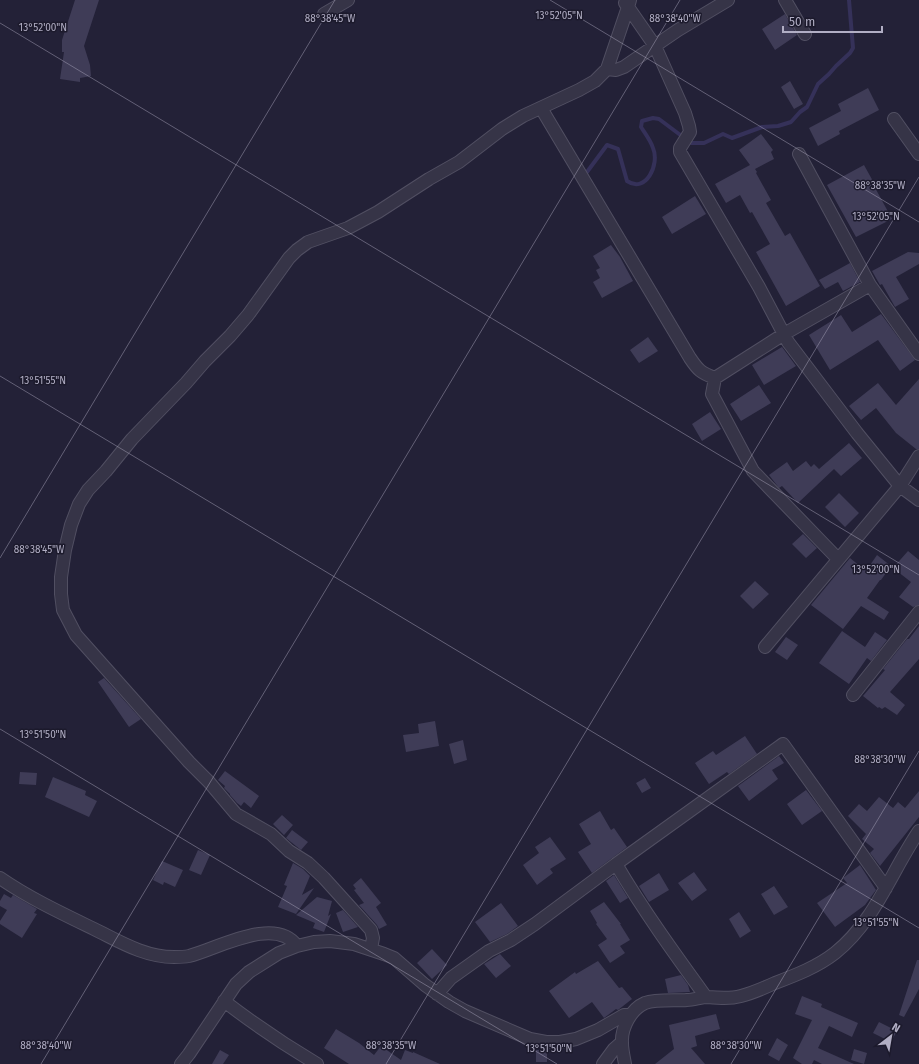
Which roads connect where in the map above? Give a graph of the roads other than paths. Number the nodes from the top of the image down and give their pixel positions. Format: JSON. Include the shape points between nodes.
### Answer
{"nodes":[{"id":1,"x":348,"y":0,"type":"edge"},
{"id":2,"x":728,"y":0,"type":"edge"},
{"id":3,"x":785,"y":0,"type":"edge"},
{"id":4,"x":627,"y":2,"type":"edge"},
{"id":5,"x":324,"y":14,"type":"dead end"},
{"id":6,"x":805,"y":34,"type":"dead end"},
{"id":7,"x":655,"y":46,"type":"junction"},
{"id":8,"x":607,"y":68,"type":"junction"},
{"id":9,"x":541,"y":108,"type":"junction"},
{"id":10,"x":894,"y":119,"type":"dead end"},
{"id":11,"x":799,"y":154,"type":"dead end"},
{"id":12,"x":919,"y":154,"type":"edge"},
{"id":13,"x":870,"y":285,"type":"junction"},
{"id":14,"x":784,"y":334,"type":"junction"},
{"id":15,"x":919,"y":354,"type":"edge"},
{"id":16,"x":715,"y":378,"type":"junction"},
{"id":17,"x":919,"y":456,"type":"edge"},
{"id":18,"x":900,"y":486,"type":"junction"},
{"id":19,"x":919,"y":500,"type":"edge"},
{"id":20,"x":838,"y":560,"type":"junction"},
{"id":21,"x":919,"y":612,"type":"edge"},
{"id":22,"x":765,"y":647,"type":"dead end"},
{"id":23,"x":853,"y":695,"type":"dead end"},
{"id":24,"x":919,"y":831,"type":"edge"},
{"id":25,"x":616,"y":864,"type":"junction"},
{"id":26,"x":0,"y":878,"type":"edge"},
{"id":27,"x":886,"y":888,"type":"junction"},
{"id":28,"x":297,"y":946,"type":"junction"},
{"id":29,"x":371,"y":949,"type":"junction"},
{"id":30,"x":436,"y":994,"type":"junction"},
{"id":31,"x":706,"y":997,"type":"junction"},
{"id":32,"x":224,"y":1001,"type":"junction"},
{"id":33,"x":630,"y":1015,"type":"junction"},
{"id":34,"x":622,"y":1042,"type":"junction"},
{"id":35,"x":181,"y":1064,"type":"edge"},
{"id":36,"x":317,"y":1064,"type":"edge"},
{"id":37,"x":603,"y":1064,"type":"edge"},
{"id":38,"x":626,"y":1064,"type":"edge"}],
"edges":[{"from":1,"to":5,"type":"street"},
{"from":2,"to":7,"type":"street"},
{"from":3,"to":6,"type":"street"},
{"from":4,"to":7,"type":"street"},
{"from":4,"to":8,"type":"street"},
{"from":7,"to":8,"type":"street","via":[[624,67],[616,70]]},
{"from":7,"to":14,"type":"street","via":[[689,126],[689,134],[681,145],[680,152]]},
{"from":8,"to":9,"type":"street","via":[[595,81]]},
{"from":9,"to":16,"type":"street","via":[[690,358],[698,370]]},
{"from":9,"to":29,"type":"street","via":[[502,129],[459,162],[378,212],[348,228],[308,242],[288,258],[230,336],[132,439],[88,490],[77,511],[65,550],[61,577],[63,610],[76,635],[236,814],[270,834],[324,878],[371,930]]},
{"from":10,"to":12,"type":"street"},
{"from":11,"to":13,"type":"street"},
{"from":13,"to":14,"type":"street"},
{"from":13,"to":15,"type":"street"},
{"from":14,"to":16,"type":"street"},
{"from":14,"to":18,"type":"street","via":[[857,433]]},
{"from":16,"to":20,"type":"street","via":[[712,394],[753,471]]},
{"from":17,"to":18,"type":"street"},
{"from":18,"to":19,"type":"street"},
{"from":18,"to":20,"type":"street"},
{"from":20,"to":22,"type":"street"},
{"from":21,"to":23,"type":"street"},
{"from":24,"to":27,"type":"street"},
{"from":25,"to":27,"type":"street","via":[[784,744]]},
{"from":25,"to":30,"type":"street","via":[[523,932],[489,951],[451,978]]},
{"from":25,"to":31,"type":"street","via":[[657,929]]},
{"from":26,"to":28,"type":"street","via":[[47,906],[121,943],[156,955],[187,956],[232,940],[275,933],[287,936]]},
{"from":27,"to":31,"type":"street","via":[[862,925],[835,953],[820,963],[741,996]]},
{"from":28,"to":29,"type":"street","via":[[330,941]]},
{"from":28,"to":32,"type":"street","via":[[274,956],[249,972],[236,984]]},
{"from":29,"to":30,"type":"street","via":[[394,958]]},
{"from":30,"to":33,"type":"street","via":[[465,1011],[530,1039],[546,1042],[576,1039],[598,1030],[624,1014]]},
{"from":31,"to":33,"type":"street","via":[[646,1002]]},
{"from":32,"to":35,"type":"street"},
{"from":32,"to":36,"type":"street","via":[[289,1048]]},
{"from":33,"to":34,"type":"street"},
{"from":34,"to":37,"type":"street"},
{"from":34,"to":38,"type":"street"}]}
